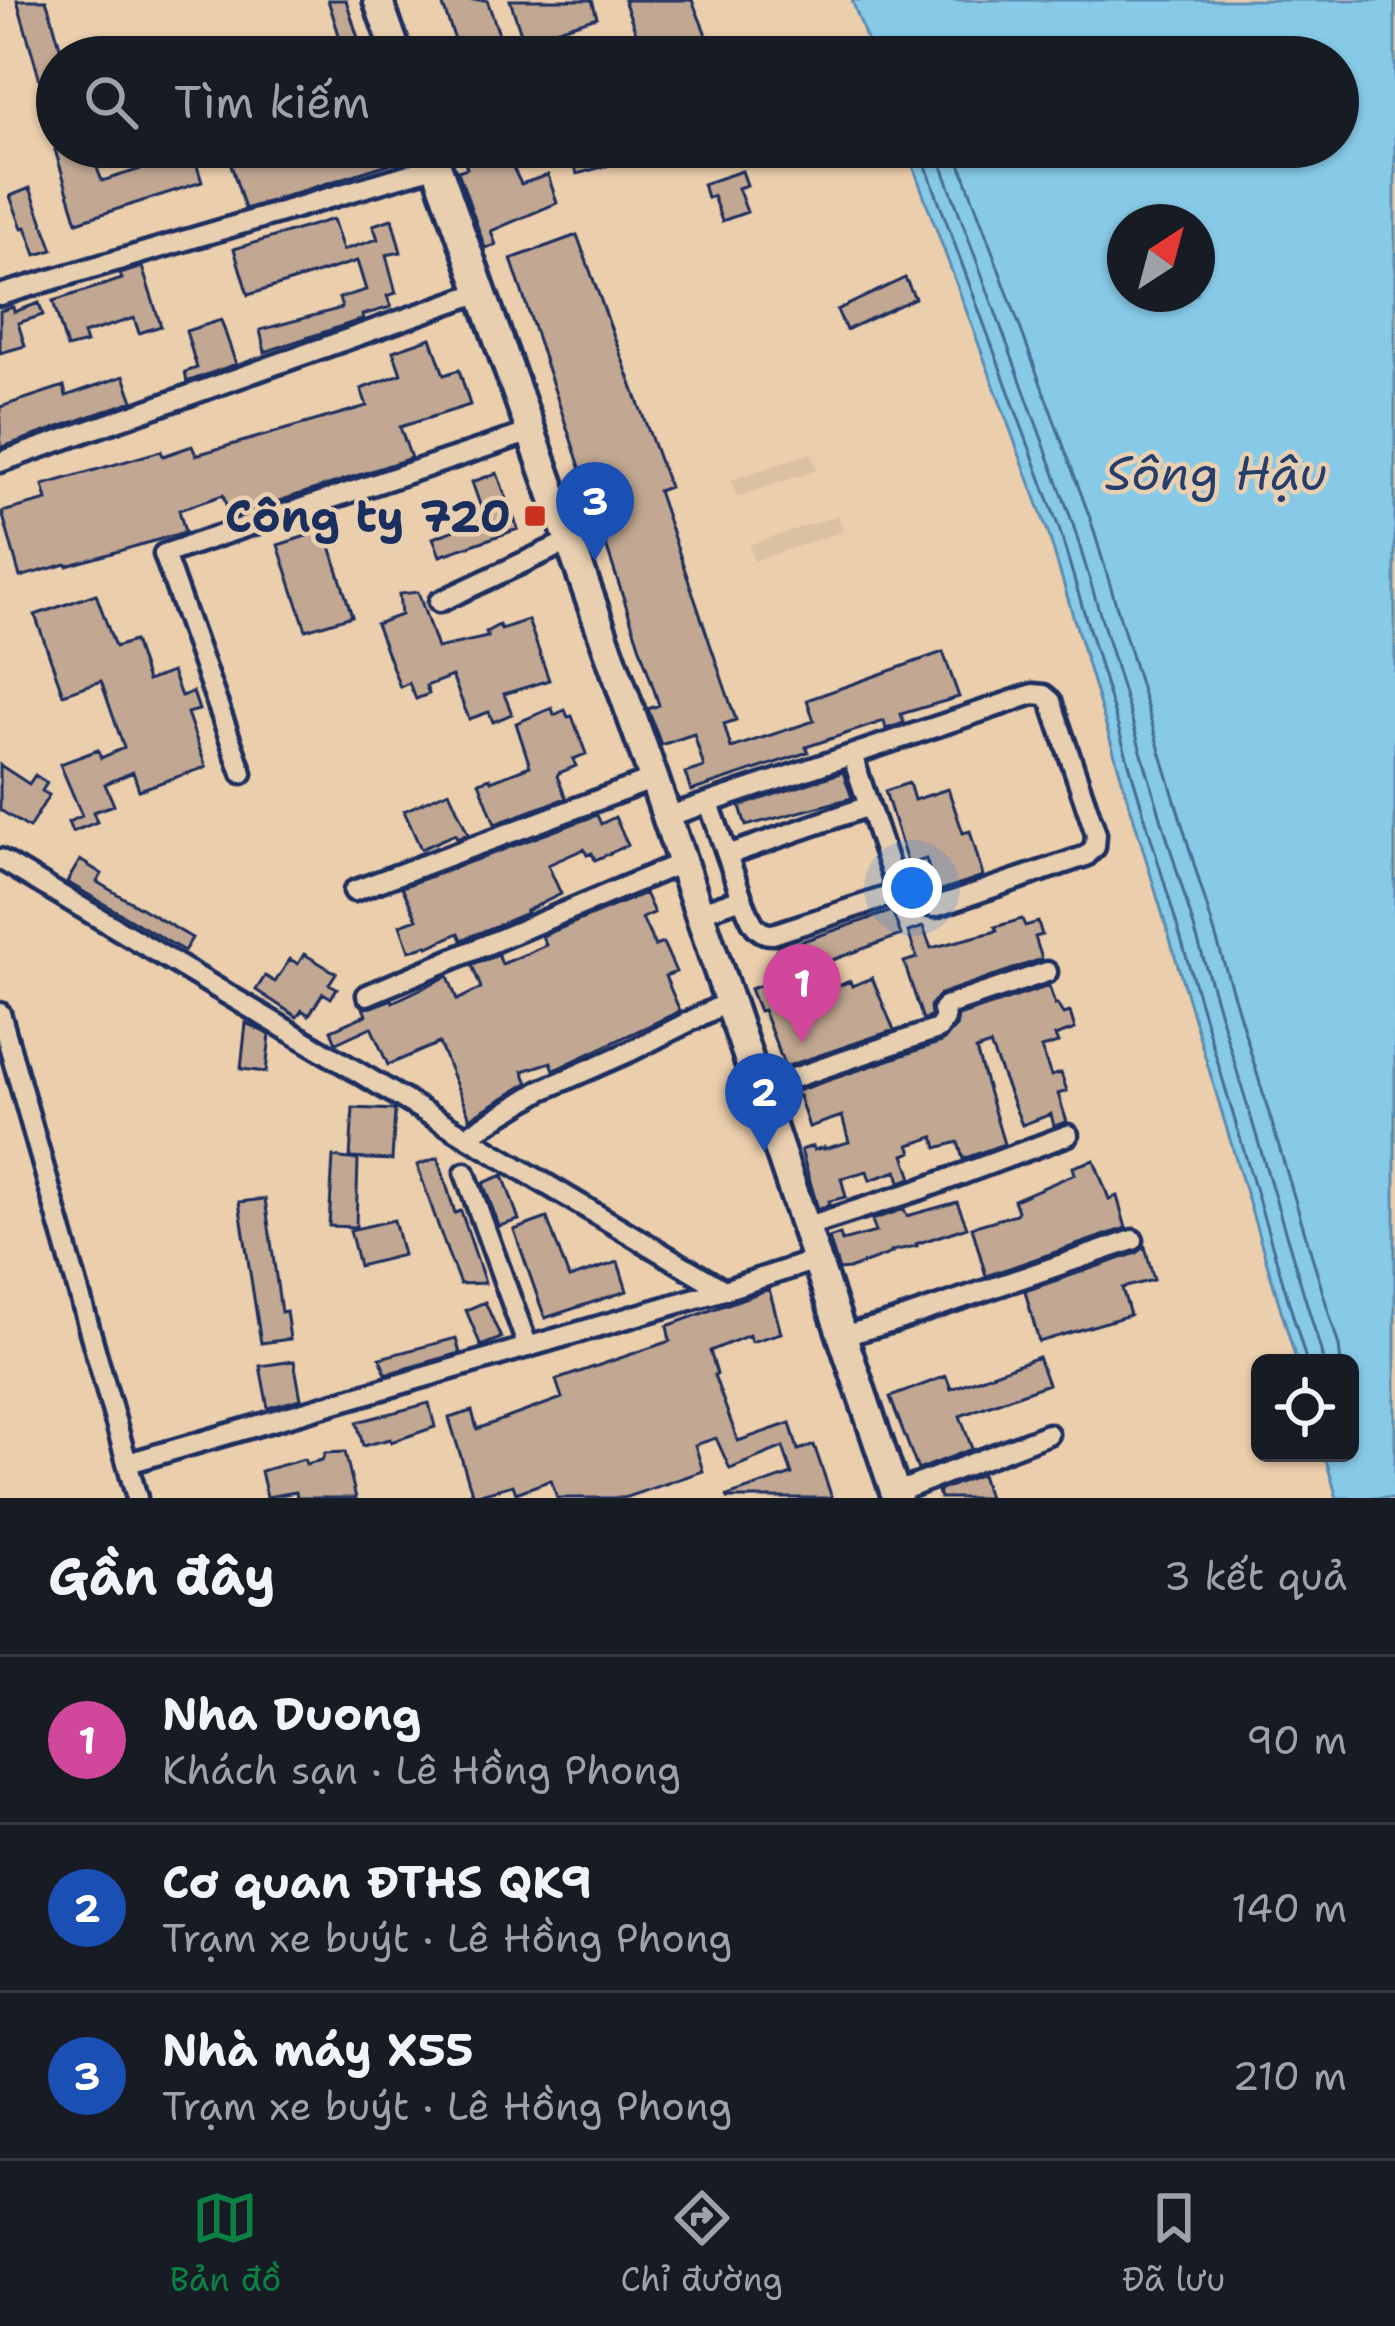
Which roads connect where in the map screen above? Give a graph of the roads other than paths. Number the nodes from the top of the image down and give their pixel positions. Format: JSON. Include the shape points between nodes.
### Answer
{"nodes":[{"id":1,"x":384,"y":2,"type":"edge"},
{"id":2,"x":393,"y":36,"type":"edge"},
{"id":3,"x":398,"y":168,"type":"edge"},
{"id":4,"x":437,"y":168,"type":"edge"},
{"id":5,"x":481,"y":292,"type":"junction"},
{"id":6,"x":0,"y":295,"type":"edge"},
{"id":7,"x":531,"y":432,"type":"junction"},
{"id":8,"x":0,"y":462,"type":"edge"},
{"id":9,"x":569,"y":541,"type":"junction"},
{"id":10,"x":439,"y":602,"type":"dead end"},
{"id":11,"x":853,"y":755,"type":"junction"},
{"id":12,"x":242,"y":773,"type":"dead end"},
{"id":13,"x":653,"y":779,"type":"junction"},
{"id":14,"x":709,"y":803,"type":"junction"},
{"id":15,"x":869,"y":806,"type":"junction"},
{"id":16,"x":666,"y":817,"type":"junction"},
{"id":17,"x":727,"y":855,"type":"junction"},
{"id":18,"x":0,"y":860,"type":"edge"},
{"id":19,"x":681,"y":863,"type":"junction"},
{"id":20,"x":355,"y":891,"type":"dead end"},
{"id":21,"x":898,"y":893,"type":"junction"},
{"id":22,"x":742,"y":898,"type":"junction"},
{"id":23,"x":698,"y":913,"type":"junction"},
{"id":24,"x":1047,"y":972,"type":"dead end"},
{"id":25,"x":367,"y":995,"type":"dead end"},
{"id":26,"x":728,"y":1002,"type":"junction"},
{"id":27,"x":0,"y":1013,"type":"edge"},
{"id":28,"x":758,"y":1090,"type":"junction"},
{"id":29,"x":1068,"y":1135,"type":"dead end"},
{"id":30,"x":467,"y":1136,"type":"junction"},
{"id":31,"x":465,"y":1174,"type":"dead end"},
{"id":32,"x":805,"y":1228,"type":"junction"},
{"id":33,"x":1133,"y":1240,"type":"dead end"},
{"id":34,"x":816,"y":1260,"type":"junction"},
{"id":35,"x":724,"y":1290,"type":"junction"},
{"id":36,"x":842,"y":1336,"type":"junction"},
{"id":37,"x":528,"y":1347,"type":"junction"},
{"id":38,"x":1048,"y":1434,"type":"dead end"},
{"id":39,"x":128,"y":1463,"type":"junction"},
{"id":40,"x":896,"y":1495,"type":"edge"},
{"id":41,"x":137,"y":1498,"type":"edge"}],
"edges":[{"from":1,"to":2,"type":"highway"},
{"from":3,"to":6,"type":"street"},
{"from":4,"to":5,"type":"highway"},
{"from":5,"to":7,"type":"highway"},
{"from":5,"to":8,"type":"street"},
{"from":7,"to":9,"type":"highway"},
{"from":7,"to":12,"type":"street","via":[[164,554]]},
{"from":9,"to":10,"type":"street"},
{"from":9,"to":13,"type":"highway"},
{"from":11,"to":14,"type":"street"},
{"from":11,"to":15,"type":"street"},
{"from":11,"to":21,"type":"street","via":[[1044,695],[1096,834],[1086,856],[947,904],[923,905]]},
{"from":13,"to":16,"type":"highway"},
{"from":13,"to":20,"type":"street"},
{"from":14,"to":16,"type":"street"},
{"from":14,"to":17,"type":"street"},
{"from":15,"to":17,"type":"street"},
{"from":15,"to":21,"type":"street"},
{"from":16,"to":19,"type":"highway"},
{"from":17,"to":22,"type":"street"},
{"from":18,"to":30,"type":"street"},
{"from":19,"to":23,"type":"highway"},
{"from":19,"to":25,"type":"street"},
{"from":21,"to":22,"type":"street","via":[[763,935]]},
{"from":22,"to":23,"type":"street"},
{"from":23,"to":26,"type":"highway"},
{"from":24,"to":28,"type":"street","via":[[946,1006],[938,1029]]},
{"from":26,"to":28,"type":"highway"},
{"from":26,"to":30,"type":"street","via":[[540,1091]]},
{"from":27,"to":39,"type":"street"},
{"from":28,"to":32,"type":"highway"},
{"from":29,"to":32,"type":"street"},
{"from":30,"to":35,"type":"street"},
{"from":31,"to":37,"type":"street"},
{"from":32,"to":34,"type":"highway"},
{"from":33,"to":36,"type":"street"},
{"from":34,"to":35,"type":"street"},
{"from":34,"to":36,"type":"highway"},
{"from":35,"to":37,"type":"street"},
{"from":36,"to":40,"type":"highway"},
{"from":37,"to":39,"type":"street"},
{"from":38,"to":40,"type":"street"},
{"from":39,"to":41,"type":"street"}]}
